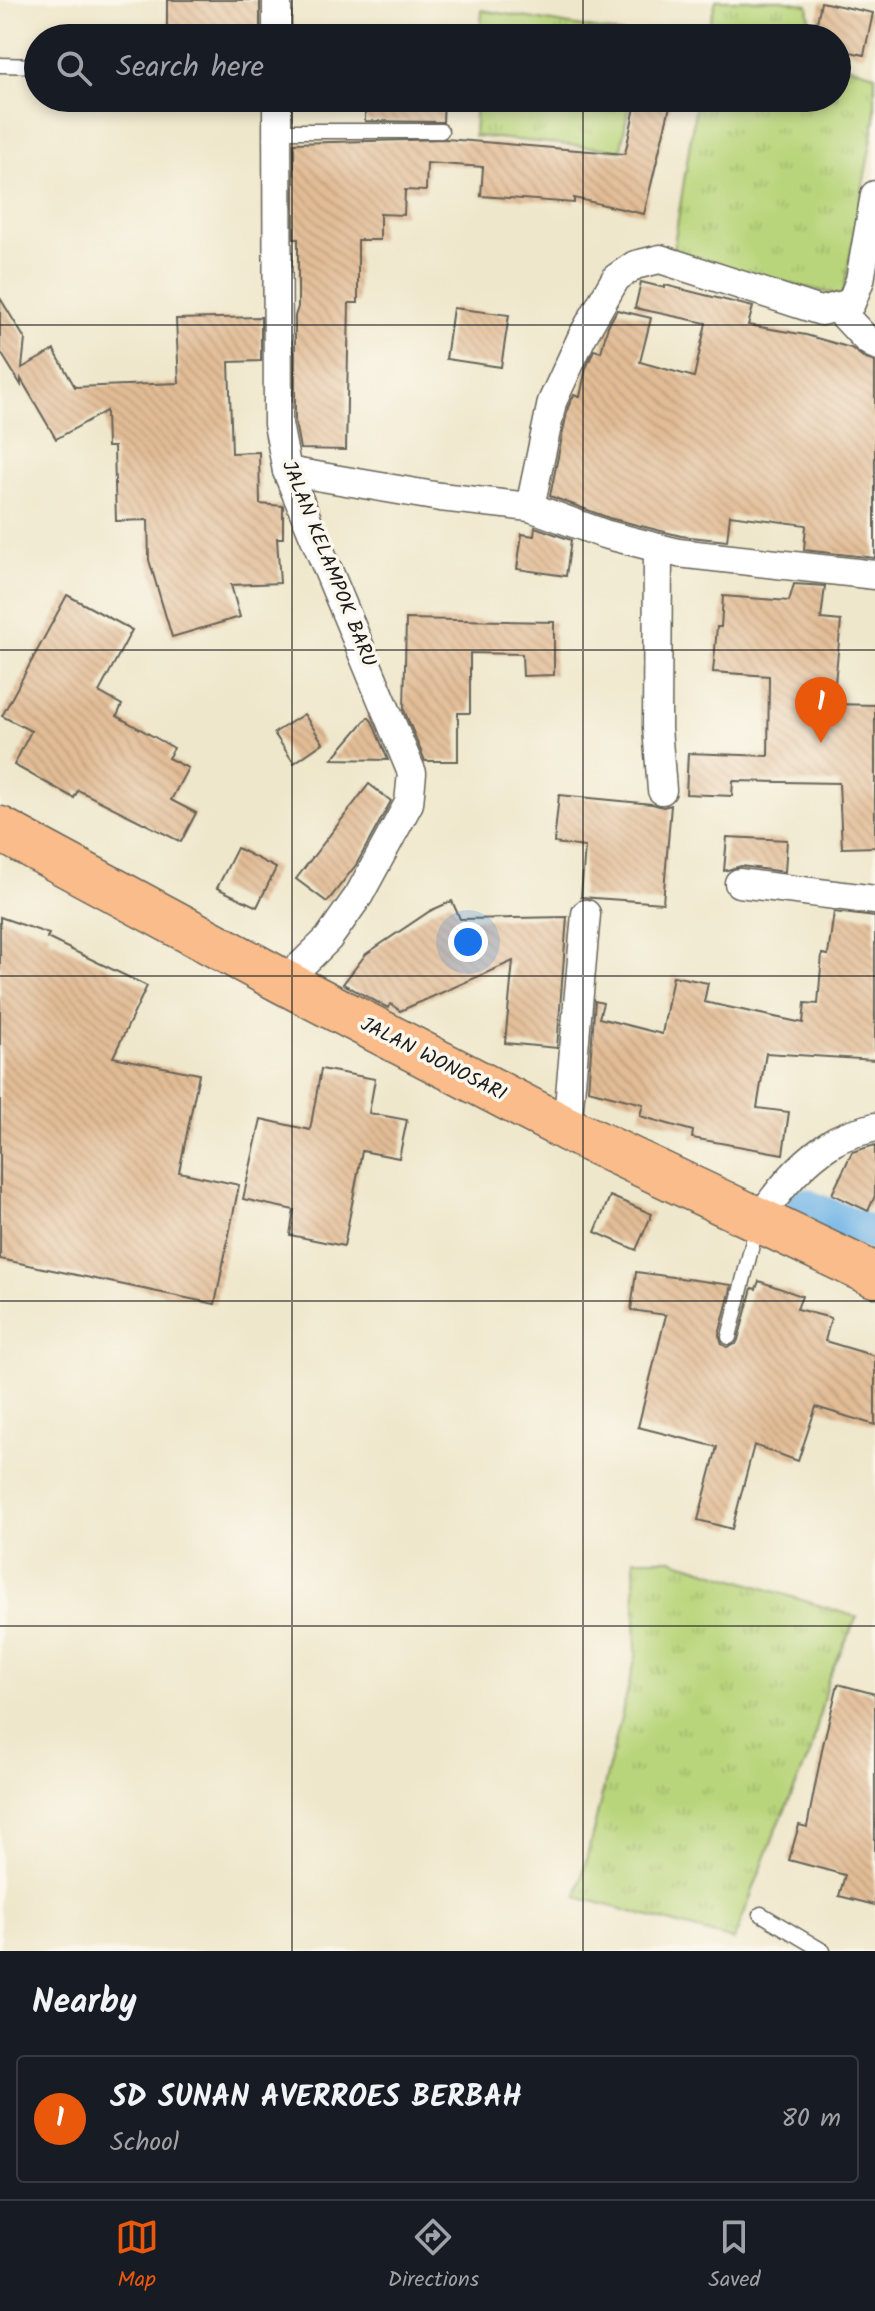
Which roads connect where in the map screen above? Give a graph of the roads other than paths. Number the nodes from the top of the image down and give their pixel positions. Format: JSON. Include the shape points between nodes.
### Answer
{"nodes":[{"id":1,"x":277,"y":0,"type":"edge"},
{"id":2,"x":277,"y":24,"type":"edge"},
{"id":3,"x":0,"y":65,"type":"edge"},
{"id":4,"x":24,"y":66,"type":"edge"},
{"id":5,"x":277,"y":112,"type":"edge"},
{"id":6,"x":277,"y":131,"type":"junction"},
{"id":7,"x":441,"y":131,"type":"dead end"},
{"id":8,"x":875,"y":196,"type":"edge"},
{"id":9,"x":836,"y":307,"type":"junction"},
{"id":10,"x":875,"y":345,"type":"edge"},
{"id":11,"x":287,"y":471,"type":"junction"},
{"id":12,"x":530,"y":507,"type":"junction"},
{"id":13,"x":658,"y":548,"type":"junction"},
{"id":14,"x":875,"y":575,"type":"edge"},
{"id":15,"x":662,"y":790,"type":"dead end"},
{"id":16,"x":0,"y":829,"type":"edge"},
{"id":17,"x":739,"y":883,"type":"dead end"},
{"id":18,"x":875,"y":900,"type":"edge"},
{"id":19,"x":586,"y":914,"type":"dead end"},
{"id":20,"x":284,"y":982,"type":"junction"},
{"id":21,"x":875,"y":1127,"type":"edge"},
{"id":22,"x":567,"y":1129,"type":"junction"},
{"id":23,"x":758,"y":1221,"type":"junction"},
{"id":24,"x":875,"y":1275,"type":"edge"},
{"id":25,"x":729,"y":1337,"type":"dead end"},
{"id":26,"x":761,"y":1914,"type":"dead end"},
{"id":27,"x":823,"y":1951,"type":"edge"}],
"edges":[{"from":1,"to":2,"type":"street"},
{"from":3,"to":4,"type":"lane"},
{"from":5,"to":6,"type":"street","name":"JALAN KELAMPOK BARU"},
{"from":6,"to":7,"type":"lane"},
{"from":6,"to":11,"type":"street","name":"JALAN KELAMPOK BARU","via":[[278,424]]},
{"from":8,"to":9,"type":"street","via":[[860,280],[851,303]]},
{"from":9,"to":10,"type":"street"},
{"from":9,"to":12,"type":"street","via":[[821,311],[660,259],[635,265],[616,278],[552,402]]},
{"from":11,"to":12,"type":"street"},
{"from":11,"to":20,"type":"street","name":"JALAN KELAMPOK BARU","via":[[412,773],[409,803],[359,895],[328,939]]},
{"from":12,"to":13,"type":"street"},
{"from":13,"to":14,"type":"street"},
{"from":13,"to":15,"type":"street"},
{"from":16,"to":20,"type":"highway","name":"JALAN WONOSARI"},
{"from":17,"to":18,"type":"street"},
{"from":19,"to":22,"type":"street"},
{"from":20,"to":22,"type":"highway","name":"JALAN WONOSARI"},
{"from":21,"to":23,"type":"street","via":[[835,1140],[800,1167]]},
{"from":22,"to":23,"type":"highway","name":"JALAN WONOSARI"},
{"from":23,"to":24,"type":"highway","name":"JALAN WONOSARI"},
{"from":23,"to":25,"type":"lane"},
{"from":26,"to":27,"type":"lane"}]}
